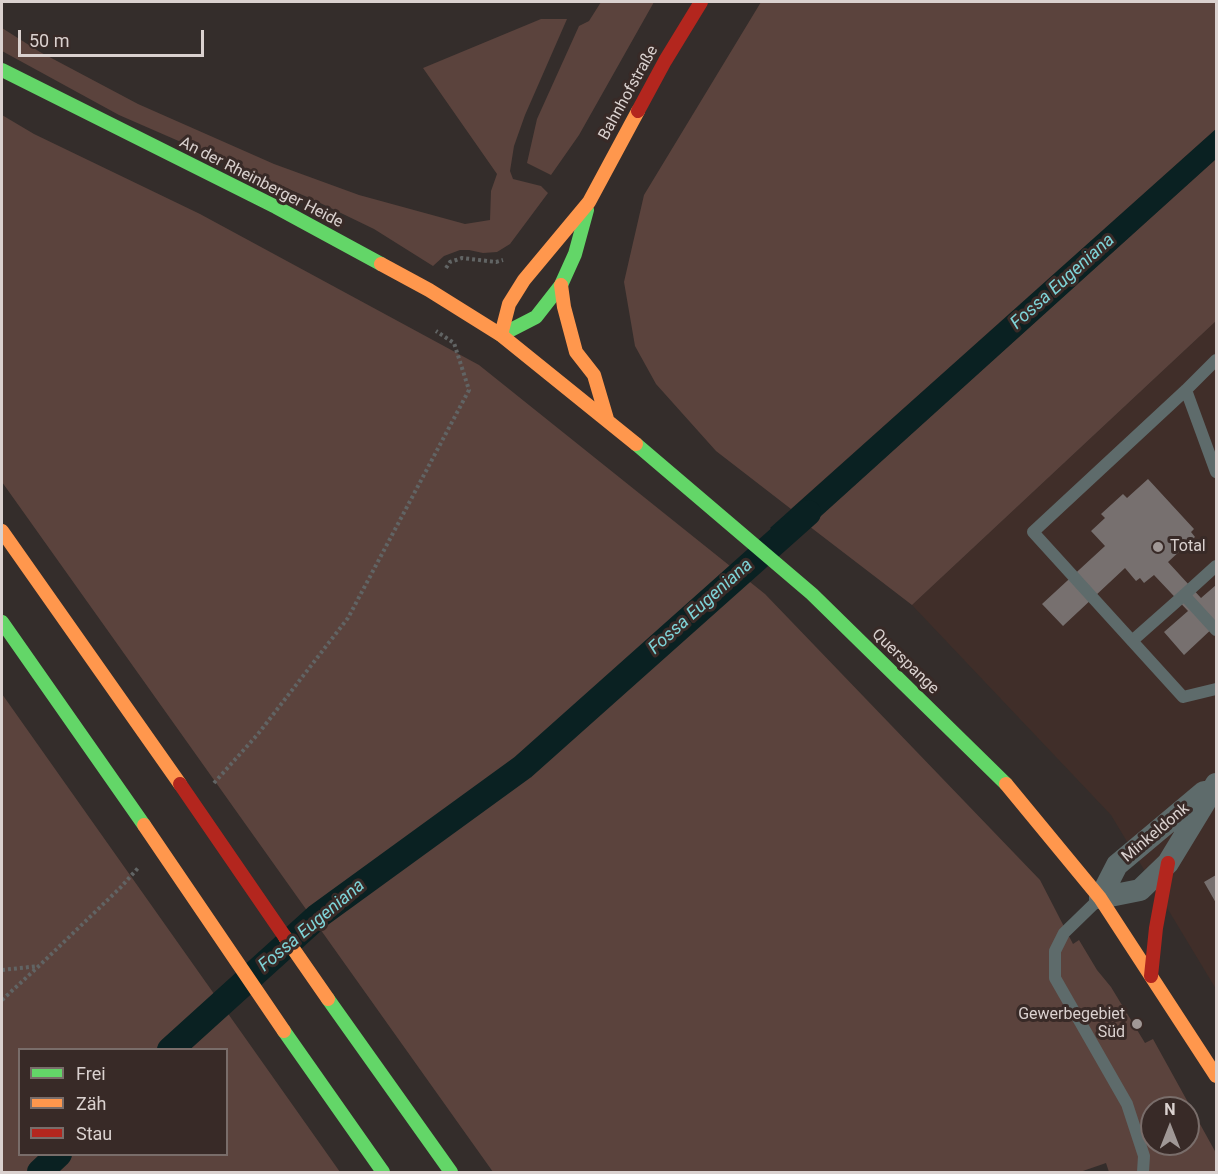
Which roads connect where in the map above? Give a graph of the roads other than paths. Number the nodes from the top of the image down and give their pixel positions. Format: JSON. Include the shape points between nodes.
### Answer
{"nodes":[{"id":1,"x":701,"y":2,"type":"edge"},
{"id":2,"x":2,"y":70,"type":"edge"},
{"id":3,"x":589,"y":202,"type":"junction"},
{"id":4,"x":561,"y":285,"type":"junction"},
{"id":5,"x":501,"y":335,"type":"junction"},
{"id":6,"x":1216,"y":360,"type":"edge"},
{"id":7,"x":1186,"y":390,"type":"junction"},
{"id":8,"x":607,"y":419,"type":"junction"},
{"id":9,"x":1216,"y":472,"type":"edge"},
{"id":10,"x":2,"y":531,"type":"edge"},
{"id":11,"x":1216,"y":566,"type":"edge"},
{"id":12,"x":1184,"y":595,"type":"junction"},
{"id":13,"x":2,"y":622,"type":"edge"},
{"id":14,"x":1216,"y":630,"type":"edge"},
{"id":15,"x":1132,"y":641,"type":"junction"},
{"id":16,"x":1216,"y":689,"type":"edge"},
{"id":17,"x":1216,"y":783,"type":"edge"},
{"id":18,"x":1168,"y":863,"type":"junction"},
{"id":19,"x":1100,"y":898,"type":"junction"},
{"id":20,"x":1151,"y":976,"type":"junction"},
{"id":21,"x":1216,"y":1076,"type":"edge"},
{"id":22,"x":383,"y":1173,"type":"edge"},
{"id":23,"x":451,"y":1173,"type":"edge"},
{"id":24,"x":1143,"y":1173,"type":"edge"}],
"edges":[{"from":1,"to":3,"type":"main road","name":"Bahnhofstraße","via":[[665,60]]},
{"from":2,"to":5,"type":"main road","name":"An der Rheinberger Heide","via":[[276,207],[429,290]]},
{"from":3,"to":4,"type":"main road","name":"Bahnhofstraße","via":[[575,254]]},
{"from":3,"to":5,"type":"main road","name":"Bahnhofstraße","via":[[524,280],[509,304]]},
{"from":4,"to":5,"type":"main road","name":"Bahnhofstraße","via":[[536,317]]},
{"from":4,"to":8,"type":"main road","via":[[576,352],[594,375]]},
{"from":5,"to":8,"type":"main road","name":"Querspange"},
{"from":6,"to":7,"type":"lane"},
{"from":7,"to":9,"type":"lane"},
{"from":7,"to":15,"type":"lane","via":[[1033,532]]},
{"from":8,"to":19,"type":"main road","name":"Querspange","via":[[812,594],[1013,791]]},
{"from":10,"to":23,"type":"main road","bridge":true},
{"from":11,"to":12,"type":"lane"},
{"from":12,"to":14,"type":"lane"},
{"from":12,"to":15,"type":"lane"},
{"from":13,"to":22,"type":"main road","bridge":true},
{"from":15,"to":16,"type":"lane","via":[[1183,697]]},
{"from":17,"to":18,"type":"street","name":"Minkeldonk"},
{"from":17,"to":19,"type":"street","name":"Minkeldonk","via":[[1117,865]]},
{"from":18,"to":19,"type":"street","name":"Minkeldonk","via":[[1140,890]]},
{"from":18,"to":20,"type":"main road"},
{"from":19,"to":20,"type":"main road","name":"Querspange"},
{"from":19,"to":24,"type":"lane","via":[[1064,933],[1055,951],[1055,978],[1127,1104],[1144,1156]]},
{"from":20,"to":21,"type":"main road","name":"Querspange"}]}
